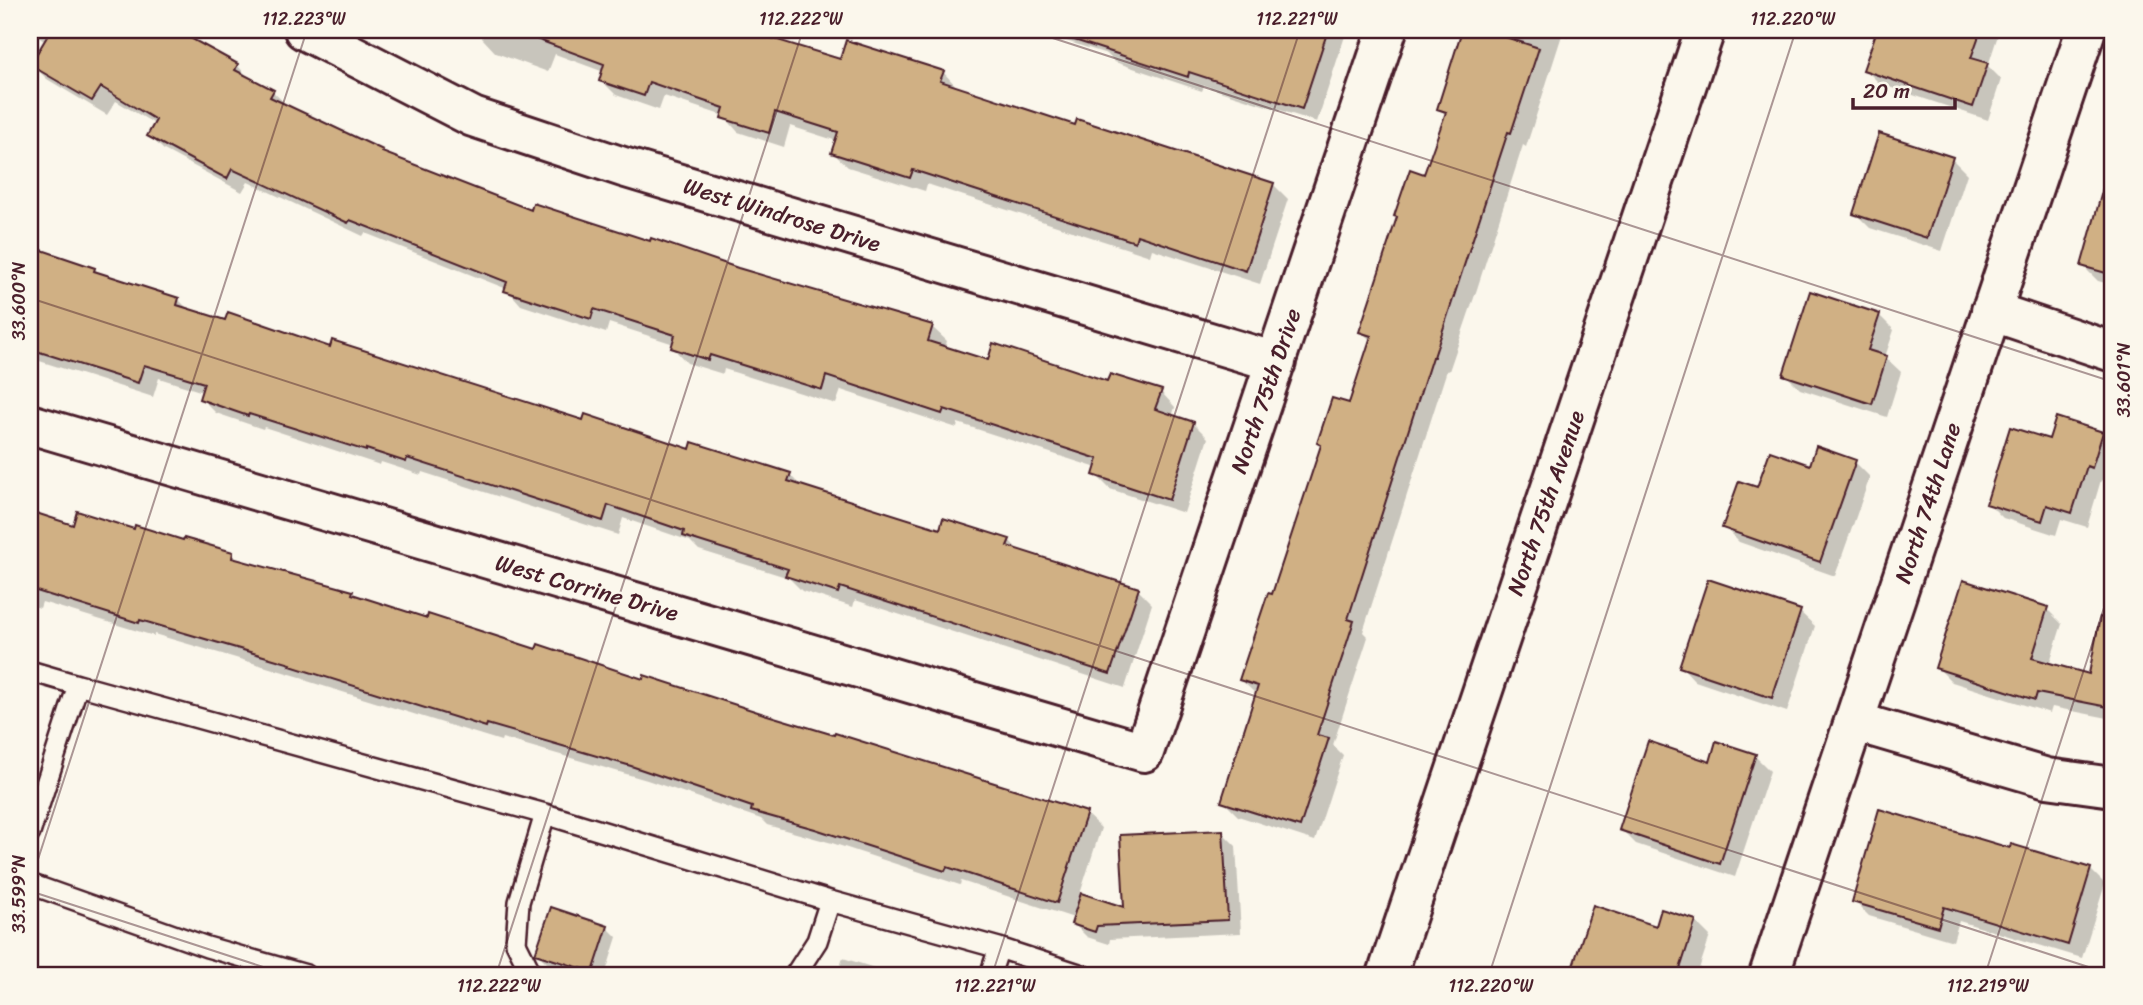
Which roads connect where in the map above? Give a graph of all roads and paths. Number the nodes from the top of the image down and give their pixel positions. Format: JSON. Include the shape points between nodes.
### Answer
{"nodes":[{"id":1,"x":304,"y":30,"type":"edge"},
{"id":2,"x":1387,"y":30,"type":"edge"},
{"id":3,"x":1705,"y":30,"type":"edge"},
{"id":4,"x":2086,"y":30,"type":"edge"},
{"id":5,"x":1991,"y":311,"type":"junction"},
{"id":6,"x":2113,"y":352,"type":"edge"},
{"id":7,"x":1276,"y":362,"type":"junction"},
{"id":8,"x":30,"y":424,"type":"edge"},
{"id":9,"x":30,"y":671,"type":"edge"},
{"id":10,"x":78,"y":685,"type":"junction"},
{"id":11,"x":1856,"y":722,"type":"junction"},
{"id":12,"x":1144,"y":752,"type":"joint"},
{"id":13,"x":2113,"y":787,"type":"edge"},
{"id":14,"x":545,"y":814,"type":"junction"},
{"id":15,"x":30,"y":833,"type":"edge"},
{"id":16,"x":30,"y":884,"type":"edge"},
{"id":17,"x":830,"y":901,"type":"junction"},
{"id":18,"x":999,"y":948,"type":"junction"},
{"id":19,"x":306,"y":975,"type":"edge"},
{"id":20,"x":532,"y":975,"type":"edge"},
{"id":21,"x":795,"y":975,"type":"edge"},
{"id":22,"x":990,"y":975,"type":"edge"},
{"id":23,"x":1082,"y":975,"type":"edge"},
{"id":24,"x":1387,"y":975,"type":"edge"},
{"id":25,"x":1769,"y":975,"type":"edge"}],
"edges":[{"from":1,"to":7,"type":"street","name":"West Windrose Drive","via":[[473,117],[623,167]]},
{"from":2,"to":7,"type":"street","name":"North 75th Drive"},
{"from":3,"to":24,"type":"street","name":"North 75th Avenue"},
{"from":4,"to":5,"type":"street","name":"North 74th Lane"},
{"from":5,"to":6,"type":"street"},
{"from":5,"to":11,"type":"street","name":"North 74th Lane"},
{"from":7,"to":12,"type":"street","name":"North 75th Drive"},
{"from":8,"to":12,"type":"street","name":"West Corrine Drive"},
{"from":9,"to":10,"type":"lane"},
{"from":10,"to":14,"type":"lane"},
{"from":10,"to":15,"type":"lane"},
{"from":11,"to":13,"type":"street","via":[[2048,778]]},
{"from":11,"to":25,"type":"street","name":"North 74th Lane"},
{"from":14,"to":17,"type":"lane"},
{"from":14,"to":20,"type":"lane","via":[[519,902],[516,943]]},
{"from":16,"to":19,"type":"lane","via":[[207,947]]},
{"from":17,"to":18,"type":"lane"},
{"from":17,"to":21,"type":"lane","via":[[817,941]]},
{"from":18,"to":22,"type":"lane"},
{"from":18,"to":23,"type":"lane"}]}
